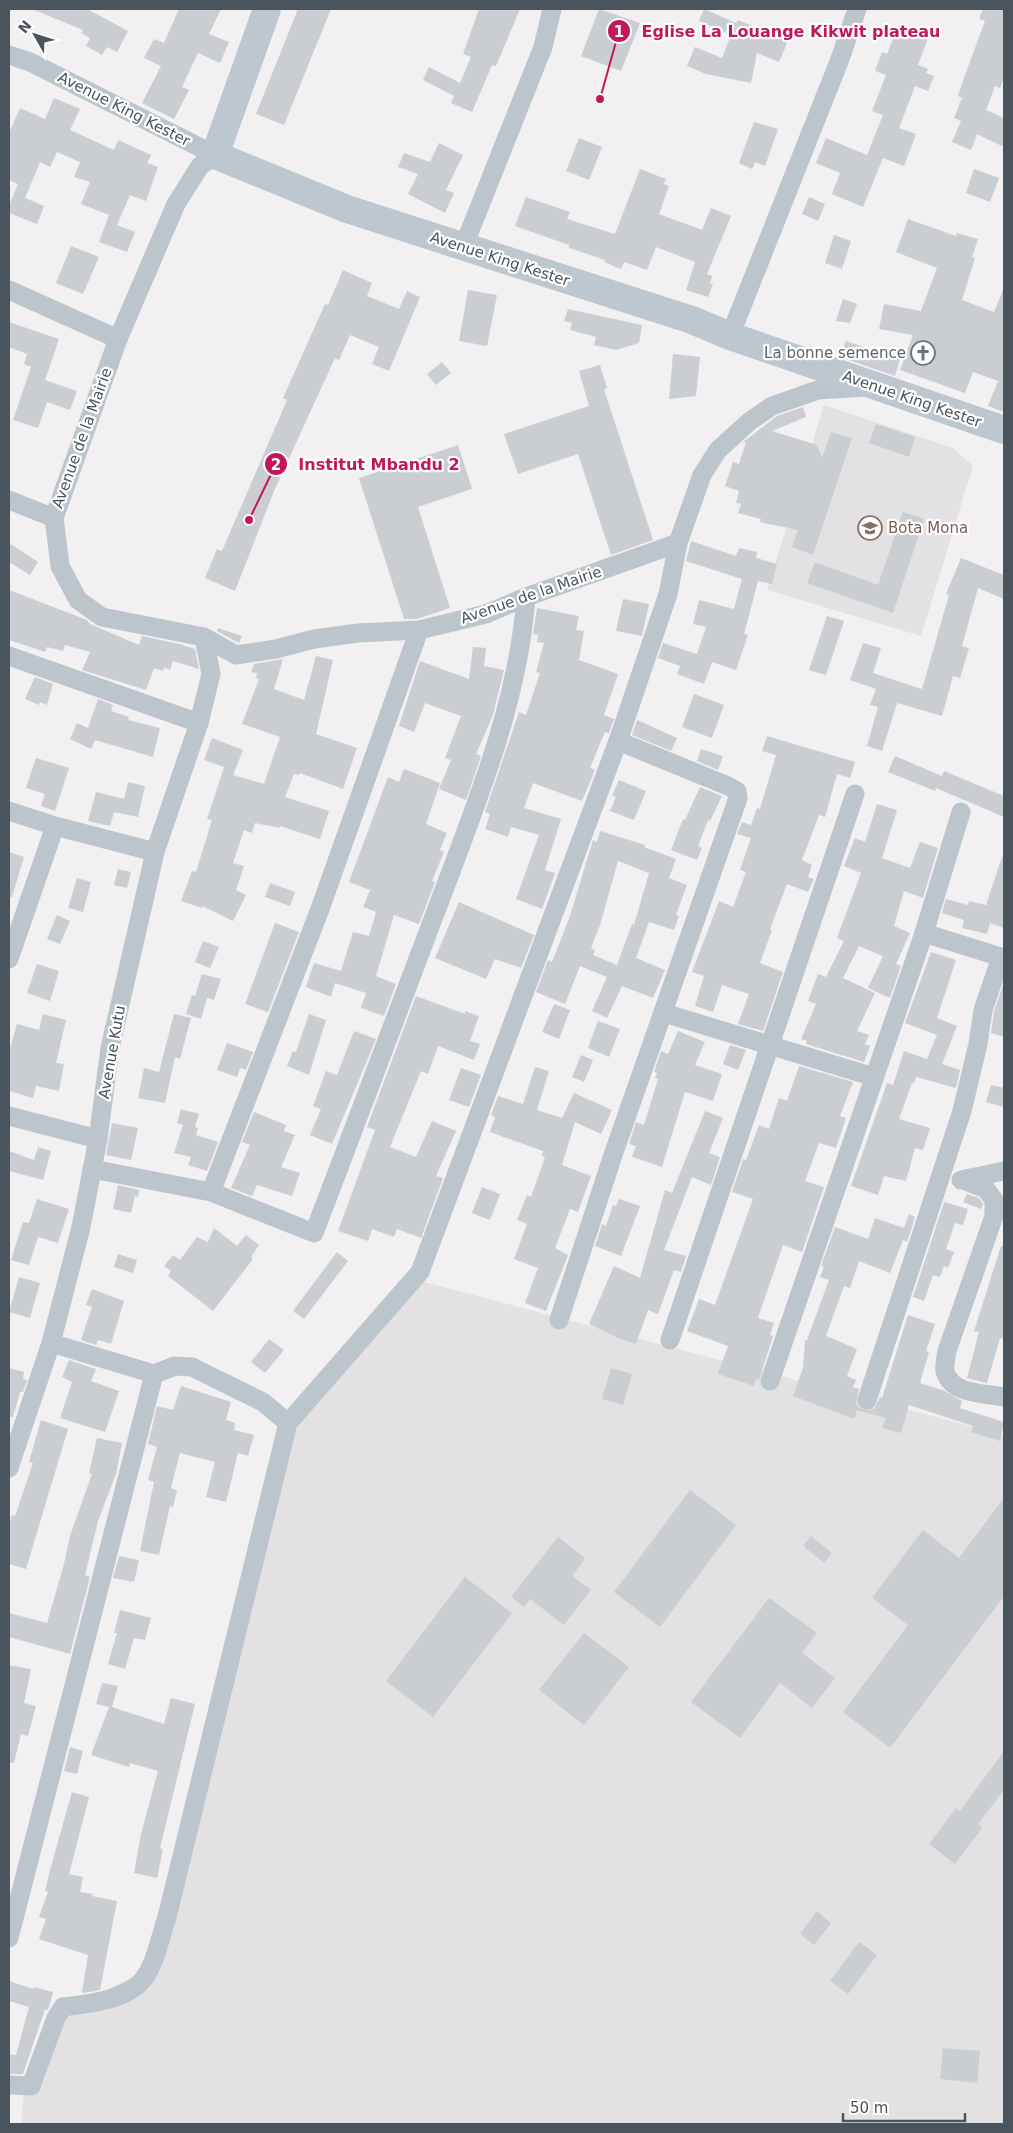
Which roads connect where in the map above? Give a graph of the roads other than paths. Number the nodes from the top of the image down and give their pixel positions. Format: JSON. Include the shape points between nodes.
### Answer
{"nodes":[{"id":1,"x":267,"y":9,"type":"edge"},
{"id":2,"x":552,"y":9,"type":"edge"},
{"id":3,"x":857,"y":9,"type":"edge"},
{"id":4,"x":9,"y":55,"type":"edge"},
{"id":5,"x":215,"y":154,"type":"junction"},
{"id":6,"x":463,"y":248,"type":"junction"},
{"id":7,"x":9,"y":290,"type":"edge"},
{"id":8,"x":730,"y":336,"type":"junction"},
{"id":9,"x":118,"y":339,"type":"junction"},
{"id":10,"x":875,"y":386,"type":"junction"},
{"id":11,"x":1004,"y":430,"type":"edge"},
{"id":12,"x":9,"y":500,"type":"edge"},
{"id":13,"x":54,"y":518,"type":"junction"},
{"id":14,"x":678,"y":543,"type":"junction"},
{"id":15,"x":526,"y":597,"type":"junction"},
{"id":16,"x":419,"y":630,"type":"junction"},
{"id":17,"x":204,"y":637,"type":"junction"},
{"id":18,"x":9,"y":656,"type":"edge"},
{"id":19,"x":199,"y":723,"type":"junction"},
{"id":20,"x":618,"y":741,"type":"junction"},
{"id":21,"x":855,"y":794,"type":"dead end"},
{"id":22,"x":9,"y":811,"type":"edge"},
{"id":23,"x":961,"y":812,"type":"dead end"},
{"id":24,"x":55,"y":826,"type":"junction"},
{"id":25,"x":155,"y":852,"type":"junction"},
{"id":26,"x":924,"y":933,"type":"junction"},
{"id":27,"x":1003,"y":958,"type":"edge"},
{"id":28,"x":9,"y":959,"type":"edge"},
{"id":29,"x":664,"y":1013,"type":"junction"},
{"id":30,"x":771,"y":1046,"type":"junction"},
{"id":31,"x":874,"y":1077,"type":"junction"},
{"id":32,"x":9,"y":1116,"type":"edge"},
{"id":33,"x":98,"y":1139,"type":"junction"},
{"id":34,"x":92,"y":1169,"type":"junction"},
{"id":35,"x":1004,"y":1171,"type":"edge"},
{"id":36,"x":964,"y":1180,"type":"junction"},
{"id":37,"x":938,"y":1185,"type":"junction"},
{"id":38,"x":211,"y":1192,"type":"junction"},
{"id":39,"x":558,"y":1320,"type":"dead end"},
{"id":40,"x":670,"y":1340,"type":"dead end"},
{"id":41,"x":51,"y":1342,"type":"junction"},
{"id":42,"x":154,"y":1374,"type":"junction"},
{"id":43,"x":770,"y":1381,"type":"dead end"},
{"id":44,"x":1004,"y":1397,"type":"edge"},
{"id":45,"x":867,"y":1400,"type":"dead end"},
{"id":46,"x":288,"y":1423,"type":"junction"},
{"id":47,"x":9,"y":1468,"type":"edge"},
{"id":48,"x":9,"y":1938,"type":"edge"},
{"id":49,"x":9,"y":2085,"type":"edge"}],
"edges":[{"from":1,"to":5,"type":"street","name":"Avenue de la Mairie"},
{"from":2,"to":6,"type":"street","via":[[543,47]]},
{"from":3,"to":8,"type":"street"},
{"from":4,"to":5,"type":"street","name":"Avenue King Kester","via":[[30,62]]},
{"from":5,"to":6,"type":"street","name":"Avenue King Kester","via":[[347,209]]},
{"from":5,"to":9,"type":"street","name":"Avenue de la Mairie","via":[[200,166],[176,204]]},
{"from":6,"to":8,"type":"street","name":"Avenue King Kester","via":[[692,320]]},
{"from":7,"to":9,"type":"street"},
{"from":8,"to":10,"type":"street","name":"Avenue King Kester"},
{"from":9,"to":13,"type":"street","name":"Avenue de la Mairie"},
{"from":10,"to":11,"type":"street","name":"Avenue King Kester"},
{"from":10,"to":14,"type":"street","via":[[818,390],[772,406],[750,421],[718,450],[702,475]]},
{"from":12,"to":13,"type":"street"},
{"from":13,"to":17,"type":"street","name":"Avenue de la Mairie","via":[[60,566],[78,600],[102,617]]},
{"from":14,"to":15,"type":"street","name":"Avenue de la Mairie"},
{"from":14,"to":20,"type":"street","via":[[668,594]]},
{"from":15,"to":16,"type":"street","name":"Avenue de la Mairie","via":[[486,614]]},
{"from":15,"to":38,"type":"street","via":[[523,636],[503,722],[453,867],[314,1233]]},
{"from":16,"to":17,"type":"street","name":"Avenue de la Mairie","via":[[358,633],[236,654]]},
{"from":16,"to":38,"type":"street","via":[[320,909]]},
{"from":17,"to":19,"type":"street","name":"Avenue Kutu","via":[[211,674]]},
{"from":18,"to":19,"type":"street"},
{"from":19,"to":25,"type":"street","name":"Avenue Kutu"},
{"from":20,"to":29,"type":"street","via":[[737,791],[738,798]]},
{"from":20,"to":46,"type":"street","via":[[420,1272]]},
{"from":21,"to":30,"type":"street"},
{"from":22,"to":24,"type":"street"},
{"from":23,"to":26,"type":"street"},
{"from":24,"to":25,"type":"street"},
{"from":24,"to":28,"type":"street"},
{"from":25,"to":33,"type":"street","name":"Avenue Kutu","via":[[110,1048]]},
{"from":26,"to":27,"type":"street"},
{"from":26,"to":31,"type":"street"},
{"from":27,"to":37,"type":"street","via":[[982,1010],[978,1044],[962,1111]]},
{"from":29,"to":30,"type":"street"},
{"from":29,"to":39,"type":"street"},
{"from":30,"to":31,"type":"street"},
{"from":30,"to":40,"type":"street"},
{"from":31,"to":43,"type":"street"},
{"from":32,"to":33,"type":"street"},
{"from":33,"to":34,"type":"street","name":"Avenue Kutu"},
{"from":34,"to":38,"type":"street"},
{"from":34,"to":41,"type":"street","name":"Avenue Kutu","via":[[81,1227]]},
{"from":35,"to":36,"type":"street"},
{"from":36,"to":37,"type":"street"},
{"from":36,"to":44,"type":"street","via":[[986,1189],[994,1200],[994,1216],[947,1351],[944,1370],[950,1382],[961,1389]]},
{"from":37,"to":45,"type":"street"},
{"from":41,"to":42,"type":"street"},
{"from":41,"to":47,"type":"street","name":"Avenue Kutu"},
{"from":42,"to":46,"type":"street","via":[[175,1366],[192,1367],[263,1402]]},
{"from":42,"to":48,"type":"street"},
{"from":46,"to":49,"type":"street","via":[[167,1917],[150,1966],[140,1983],[109,2000],[63,2007],[31,2086]]}]}
